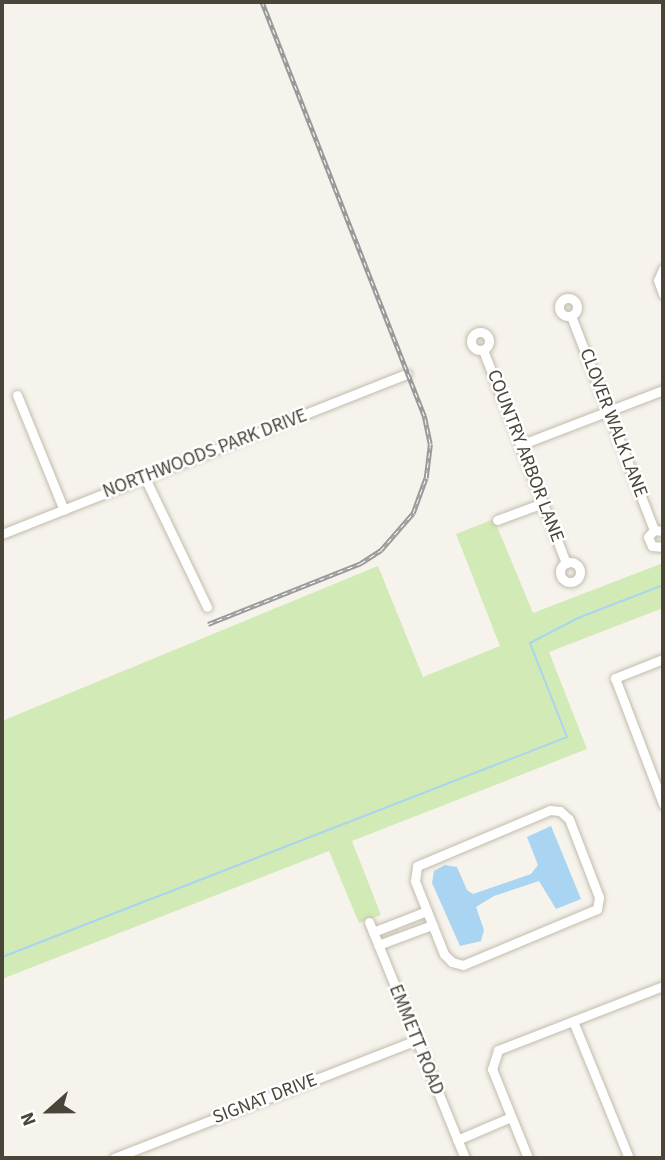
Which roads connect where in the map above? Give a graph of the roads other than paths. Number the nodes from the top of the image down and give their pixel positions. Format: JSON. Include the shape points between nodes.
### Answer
{"nodes":[{"id":1,"x":661,"y":271,"type":"edge"},
{"id":2,"x":663,"y":294,"type":"edge"},
{"id":3,"x":571,"y":316,"type":"dead end"},
{"id":4,"x":483,"y":350,"type":"dead end"},
{"id":5,"x":407,"y":374,"type":"dead end"},
{"id":6,"x":663,"y":390,"type":"edge"},
{"id":7,"x":17,"y":395,"type":"dead end"},
{"id":8,"x":608,"y":411,"type":"junction"},
{"id":9,"x":520,"y":445,"type":"junction"},
{"id":10,"x":145,"y":478,"type":"junction"},
{"id":11,"x":543,"y":503,"type":"junction"},
{"id":12,"x":64,"y":510,"type":"junction"},
{"id":13,"x":497,"y":520,"type":"dead end"},
{"id":14,"x":659,"y":530,"type":"edge"},
{"id":15,"x":2,"y":534,"type":"edge"},
{"id":16,"x":663,"y":547,"type":"edge"},
{"id":17,"x":566,"y":563,"type":"dead end"},
{"id":18,"x":207,"y":607,"type":"dead end"},
{"id":19,"x":663,"y":659,"type":"edge"},
{"id":20,"x":663,"y":804,"type":"edge"},
{"id":21,"x":427,"y":911,"type":"junction"},
{"id":22,"x":402,"y":921,"type":"junction"},
{"id":23,"x":369,"y":922,"type":"dead end"},
{"id":24,"x":432,"y":925,"type":"junction"},
{"id":25,"x":373,"y":932,"type":"junction"},
{"id":26,"x":407,"y":934,"type":"junction"},
{"id":27,"x":378,"y":946,"type":"junction"},
{"id":28,"x":663,"y":986,"type":"edge"},
{"id":29,"x":573,"y":1021,"type":"junction"},
{"id":30,"x":416,"y":1040,"type":"junction"},
{"id":31,"x":511,"y":1117,"type":"junction"},
{"id":32,"x":457,"y":1140,"type":"junction"},
{"id":33,"x":628,"y":1156,"type":"dead end"},
{"id":34,"x":114,"y":1158,"type":"edge"},
{"id":35,"x":465,"y":1158,"type":"edge"},
{"id":36,"x":528,"y":1158,"type":"edge"}],
"edges":[{"from":1,"to":2,"type":"street"},
{"from":3,"to":8,"type":"street","name":"CLOVER WALK LANE"},
{"from":4,"to":9,"type":"street","name":"COUNTRY ARBOR LANE"},
{"from":5,"to":10,"type":"street","name":"NORTHWOODS PARK DRIVE"},
{"from":6,"to":8,"type":"street"},
{"from":7,"to":12,"type":"street"},
{"from":8,"to":9,"type":"street"},
{"from":8,"to":14,"type":"street","name":"CLOVER WALK LANE"},
{"from":9,"to":11,"type":"street","name":"COUNTRY ARBOR LANE"},
{"from":10,"to":12,"type":"street","name":"NORTHWOODS PARK DRIVE"},
{"from":10,"to":18,"type":"street"},
{"from":11,"to":13,"type":"street"},
{"from":11,"to":17,"type":"street","name":"COUNTRY ARBOR LANE"},
{"from":12,"to":15,"type":"street","name":"NORTHWOODS PARK DRIVE"},
{"from":14,"to":16,"type":"street","name":"CLOVER WALK LANE","via":[[650,544]]},
{"from":19,"to":20,"type":"street","via":[[615,678]]},
{"from":21,"to":22,"type":"street"},
{"from":21,"to":24,"type":"street"},
{"from":21,"to":24,"type":"street","via":[[415,870],[421,861],[556,810],[569,819],[599,897],[597,909],[463,965],[452,962]]},
{"from":22,"to":25,"type":"street"},
{"from":22,"to":26,"type":"street"},
{"from":23,"to":25,"type":"street","name":"EMMETT ROAD"},
{"from":24,"to":26,"type":"street"},
{"from":25,"to":27,"type":"street","name":"EMMETT ROAD"},
{"from":26,"to":27,"type":"street"},
{"from":27,"to":30,"type":"street","name":"EMMETT ROAD"},
{"from":28,"to":29,"type":"street"},
{"from":29,"to":31,"type":"street","via":[[498,1050],[492,1059]]},
{"from":29,"to":33,"type":"street"},
{"from":30,"to":32,"type":"street","name":"EMMETT ROAD"},
{"from":30,"to":34,"type":"street","name":"SIGNAT DRIVE"},
{"from":31,"to":32,"type":"street"},
{"from":31,"to":36,"type":"street"},
{"from":32,"to":35,"type":"street","name":"EMMETT ROAD"}]}
